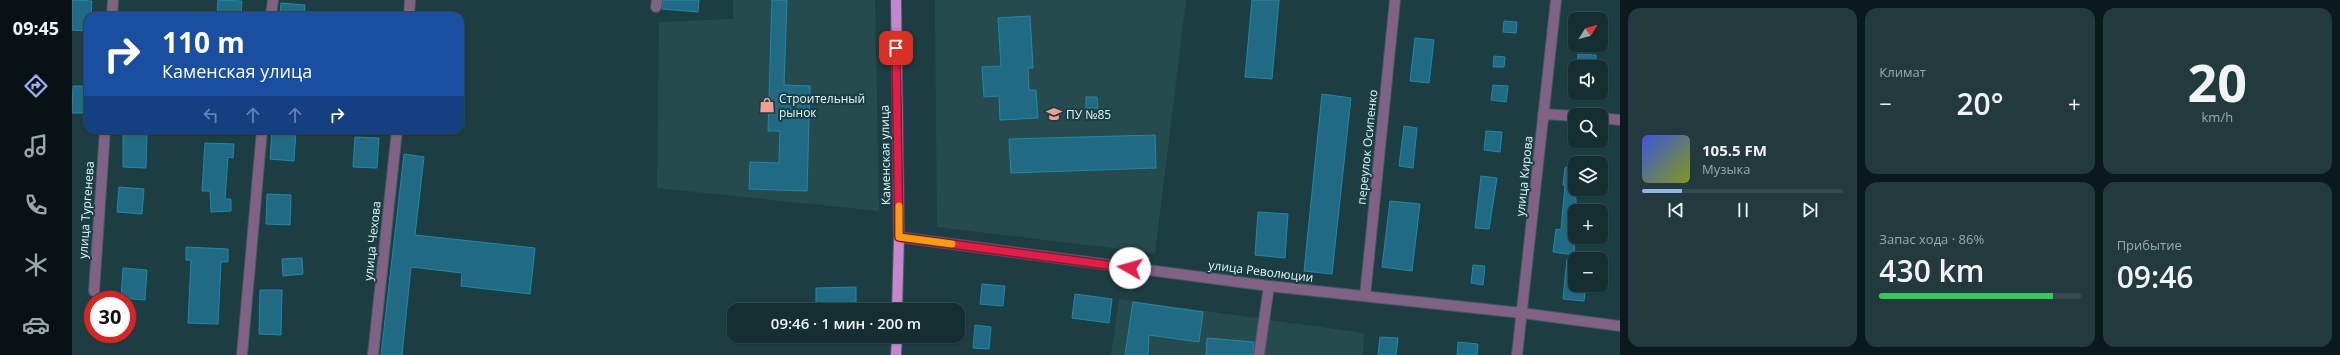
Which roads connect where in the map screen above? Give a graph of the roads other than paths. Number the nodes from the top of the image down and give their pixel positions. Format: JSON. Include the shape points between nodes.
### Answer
{"nodes":[{"id":1,"x":113,"y":0,"type":"edge"},
{"id":2,"x":273,"y":0,"type":"edge"},
{"id":3,"x":410,"y":0,"type":"edge"},
{"id":4,"x":896,"y":0,"type":"edge"},
{"id":5,"x":1395,"y":0,"type":"edge"},
{"id":6,"x":1556,"y":0,"type":"edge"},
{"id":7,"x":112,"y":12,"type":"edge"},
{"id":8,"x":272,"y":12,"type":"edge"},
{"id":9,"x":409,"y":12,"type":"edge"},
{"id":10,"x":1544,"y":114,"type":"junction"},
{"id":11,"x":1568,"y":116,"type":"edge"},
{"id":12,"x":1608,"y":119,"type":"edge"},
{"id":13,"x":1620,"y":120,"type":"edge"},
{"id":14,"x":105,"y":134,"type":"edge"},
{"id":15,"x":262,"y":134,"type":"edge"},
{"id":16,"x":397,"y":134,"type":"edge"},
{"id":17,"x":899,"y":237,"type":"junction"},
{"id":18,"x":1269,"y":286,"type":"junction"},
{"id":19,"x":94,"y":291,"type":"dead end"},
{"id":20,"x":1365,"y":296,"type":"junction"},
{"id":21,"x":897,"y":303,"type":"edge"},
{"id":22,"x":1522,"y":313,"type":"junction"},
{"id":23,"x":1620,"y":326,"type":"edge"},
{"id":24,"x":897,"y":343,"type":"edge"},
{"id":25,"x":242,"y":355,"type":"edge"},
{"id":26,"x":373,"y":355,"type":"edge"},
{"id":27,"x":896,"y":355,"type":"edge"},
{"id":28,"x":1259,"y":355,"type":"edge"},
{"id":29,"x":1517,"y":355,"type":"edge"}],
"edges":[{"from":1,"to":7,"type":"street"},
{"from":2,"to":8,"type":"street"},
{"from":3,"to":9,"type":"street"},
{"from":4,"to":17,"type":"main road","name":"Каменская улица"},
{"from":5,"to":20,"type":"street","name":"переулок Осипенко"},
{"from":6,"to":10,"type":"street","name":"улица Кирова"},
{"from":10,"to":11,"type":"street"},
{"from":10,"to":22,"type":"street","name":"улица Кирова"},
{"from":12,"to":13,"type":"street"},
{"from":14,"to":19,"type":"street","name":"улица Тургенева"},
{"from":15,"to":25,"type":"street"},
{"from":16,"to":26,"type":"street","name":"улица Чехова"},
{"from":17,"to":18,"type":"street","name":"улица Революции"},
{"from":17,"to":21,"type":"main road","name":"Каменская улица"},
{"from":18,"to":20,"type":"street","name":"улица Революции"},
{"from":18,"to":28,"type":"street"},
{"from":20,"to":22,"type":"street","name":"улица Революции"},
{"from":22,"to":23,"type":"street","name":"улица Революции"},
{"from":22,"to":29,"type":"street","name":"улица Кирова"},
{"from":24,"to":27,"type":"main road"}]}
